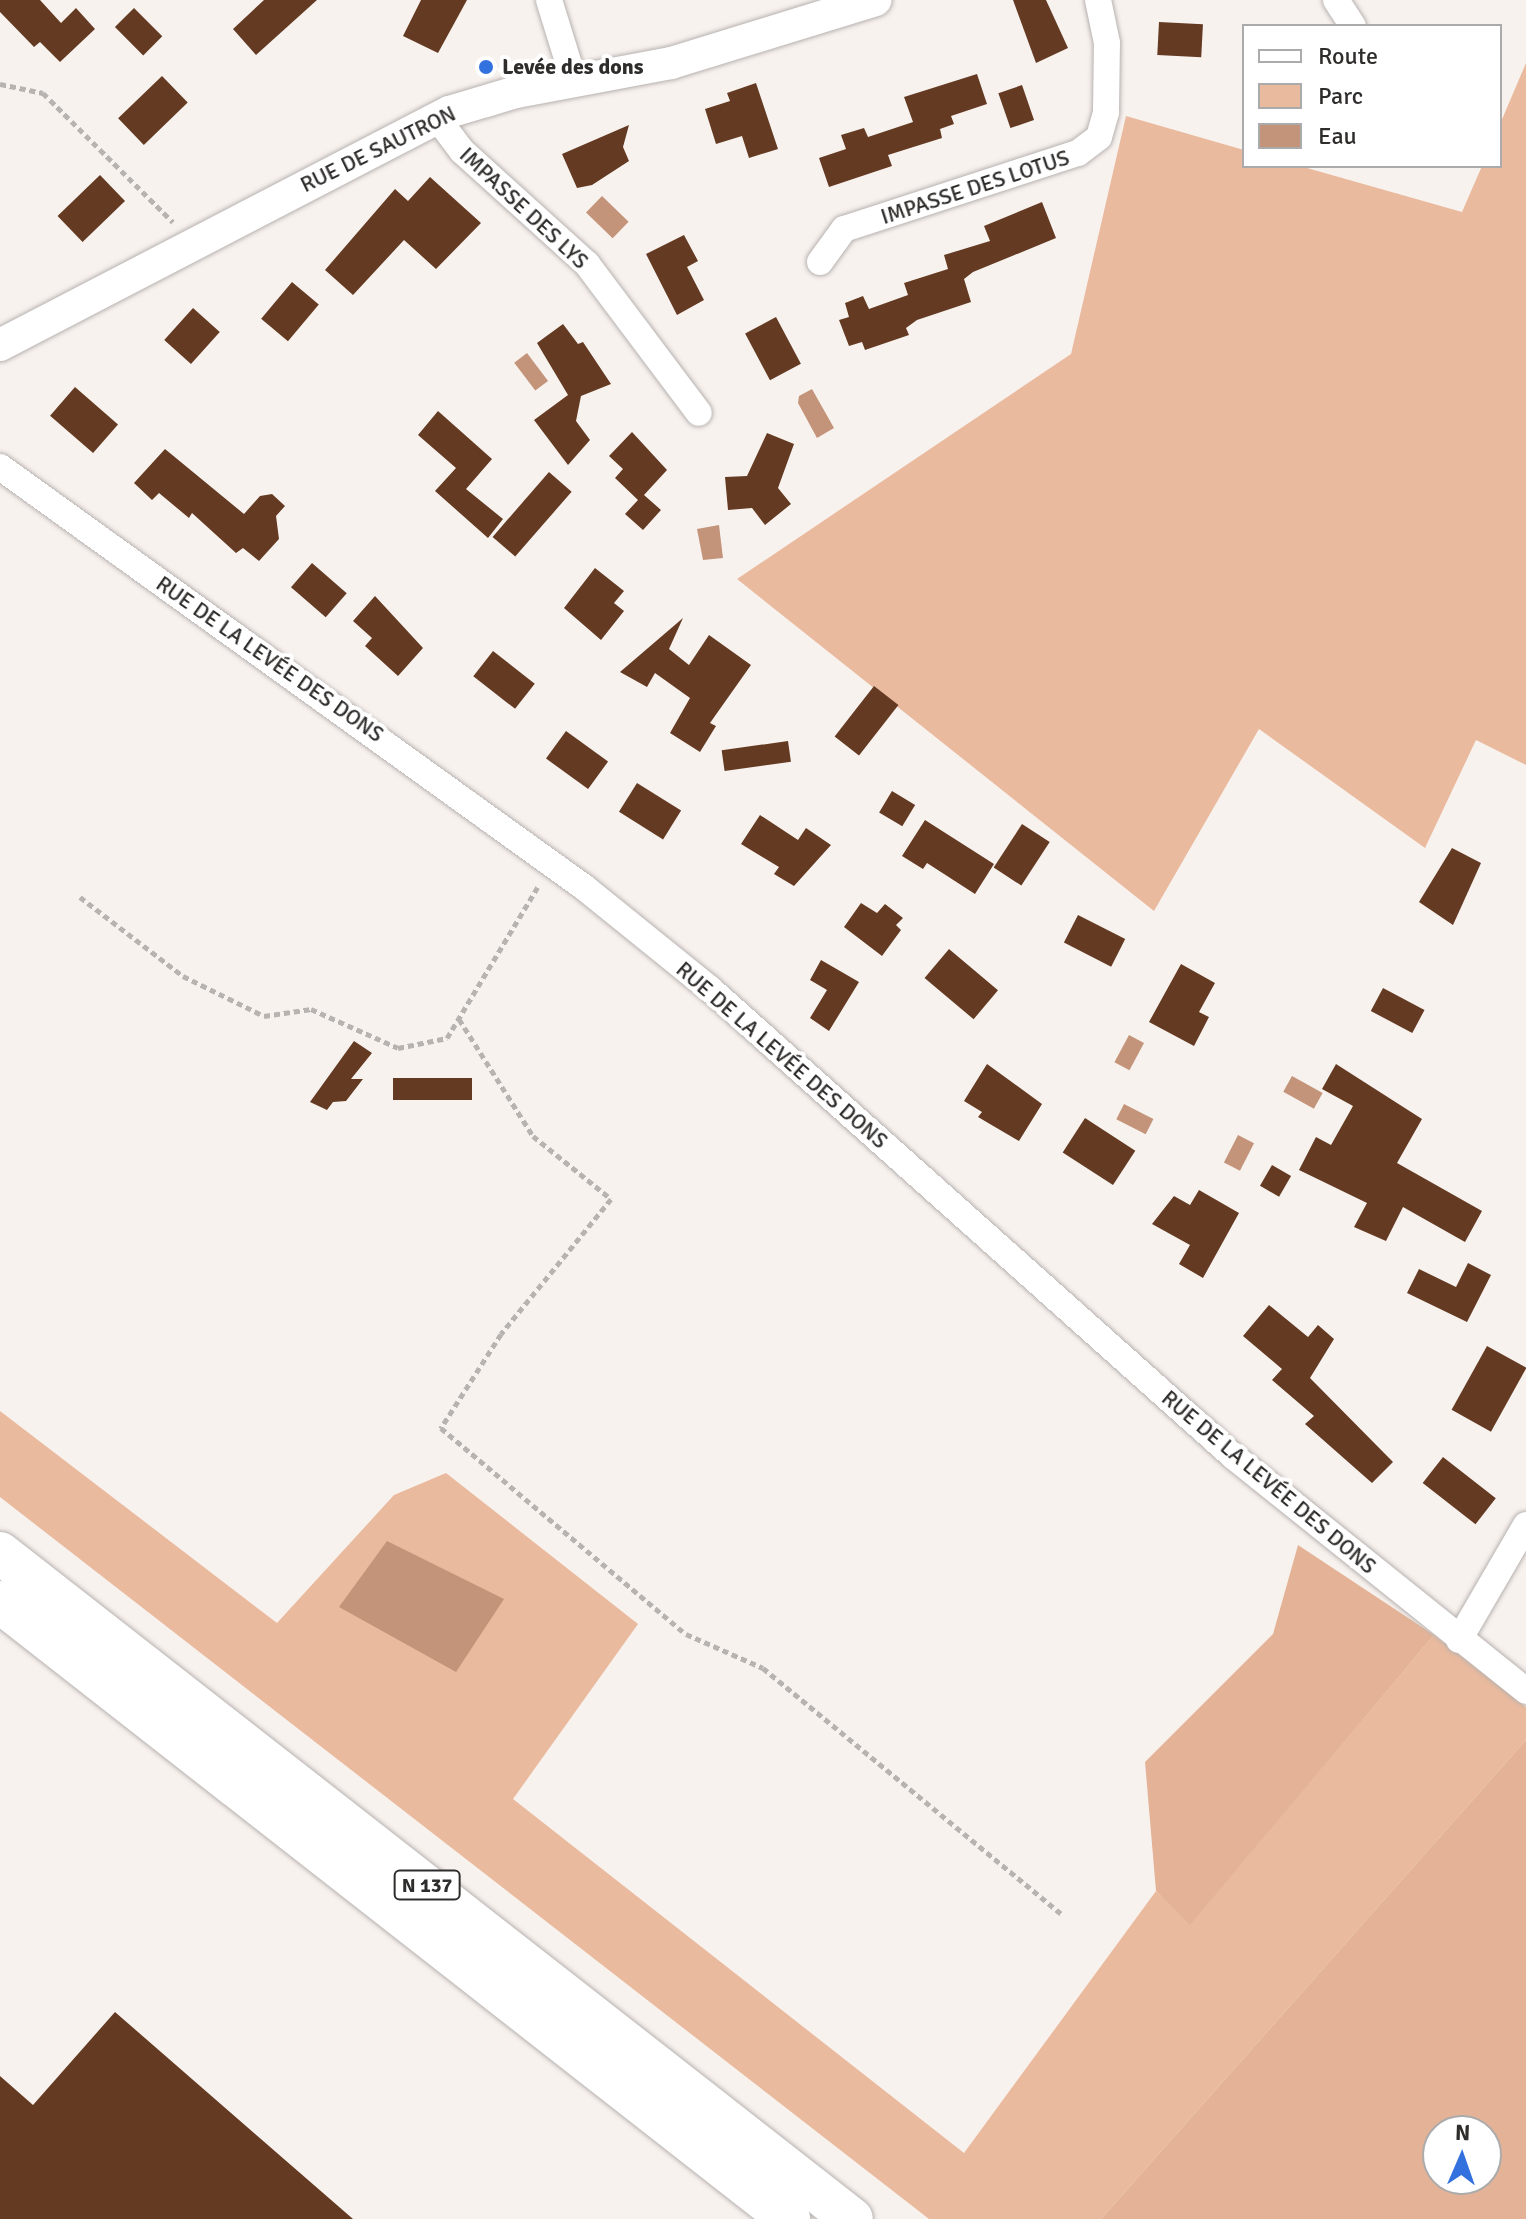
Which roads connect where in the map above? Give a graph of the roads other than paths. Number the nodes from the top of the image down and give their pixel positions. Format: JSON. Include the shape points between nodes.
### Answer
{"nodes":[{"id":1,"x":549,"y":0,"type":"edge"},
{"id":2,"x":876,"y":0,"type":"edge"},
{"id":3,"x":1098,"y":0,"type":"edge"},
{"id":4,"x":1336,"y":0,"type":"edge"},
{"id":5,"x":1352,"y":24,"type":"edge"},
{"id":6,"x":574,"y":81,"type":"junction"},
{"id":7,"x":437,"y":118,"type":"junction"},
{"id":8,"x":820,"y":262,"type":"dead end"},
{"id":9,"x":0,"y":345,"type":"edge"},
{"id":10,"x":699,"y":413,"type":"dead end"},
{"id":11,"x":0,"y":467,"type":"edge"},
{"id":12,"x":1526,"y":1525,"type":"edge"},
{"id":13,"x":0,"y":1553,"type":"edge"},
{"id":14,"x":0,"y":1602,"type":"edge"},
{"id":15,"x":1459,"y":1640,"type":"junction"},
{"id":16,"x":1526,"y":1691,"type":"edge"},
{"id":17,"x":789,"y":2219,"type":"edge"},
{"id":18,"x":852,"y":2219,"type":"edge"}],
"edges":[{"from":1,"to":6,"type":"street"},
{"from":2,"to":6,"type":"street","name":"RUE DE SAUTRON","via":[[722,49]]},
{"from":3,"to":8,"type":"street","name":"IMPASSE DES LOTUS","via":[[1107,43],[1106,112],[1099,137],[1078,153],[844,229]]},
{"from":4,"to":5,"type":"street"},
{"from":6,"to":7,"type":"street","name":"RUE DE SAUTRON","via":[[482,100]]},
{"from":7,"to":9,"type":"street","name":"RUE DE SAUTRON"},
{"from":7,"to":10,"type":"street","name":"IMPASSE DES LYS","via":[[462,151],[587,264]]},
{"from":11,"to":15,"type":"street","name":"RUE DE LA LEVÉE DES DONS","via":[[552,864],[710,989],[1233,1456]]},
{"from":12,"to":15,"type":"street"},
{"from":13,"to":18,"type":"highway","number":"N 137"},
{"from":14,"to":17,"type":"highway","number":"N 137"},
{"from":15,"to":16,"type":"street","name":"RUE DE LA LEVÉE DES DONS"}]}
